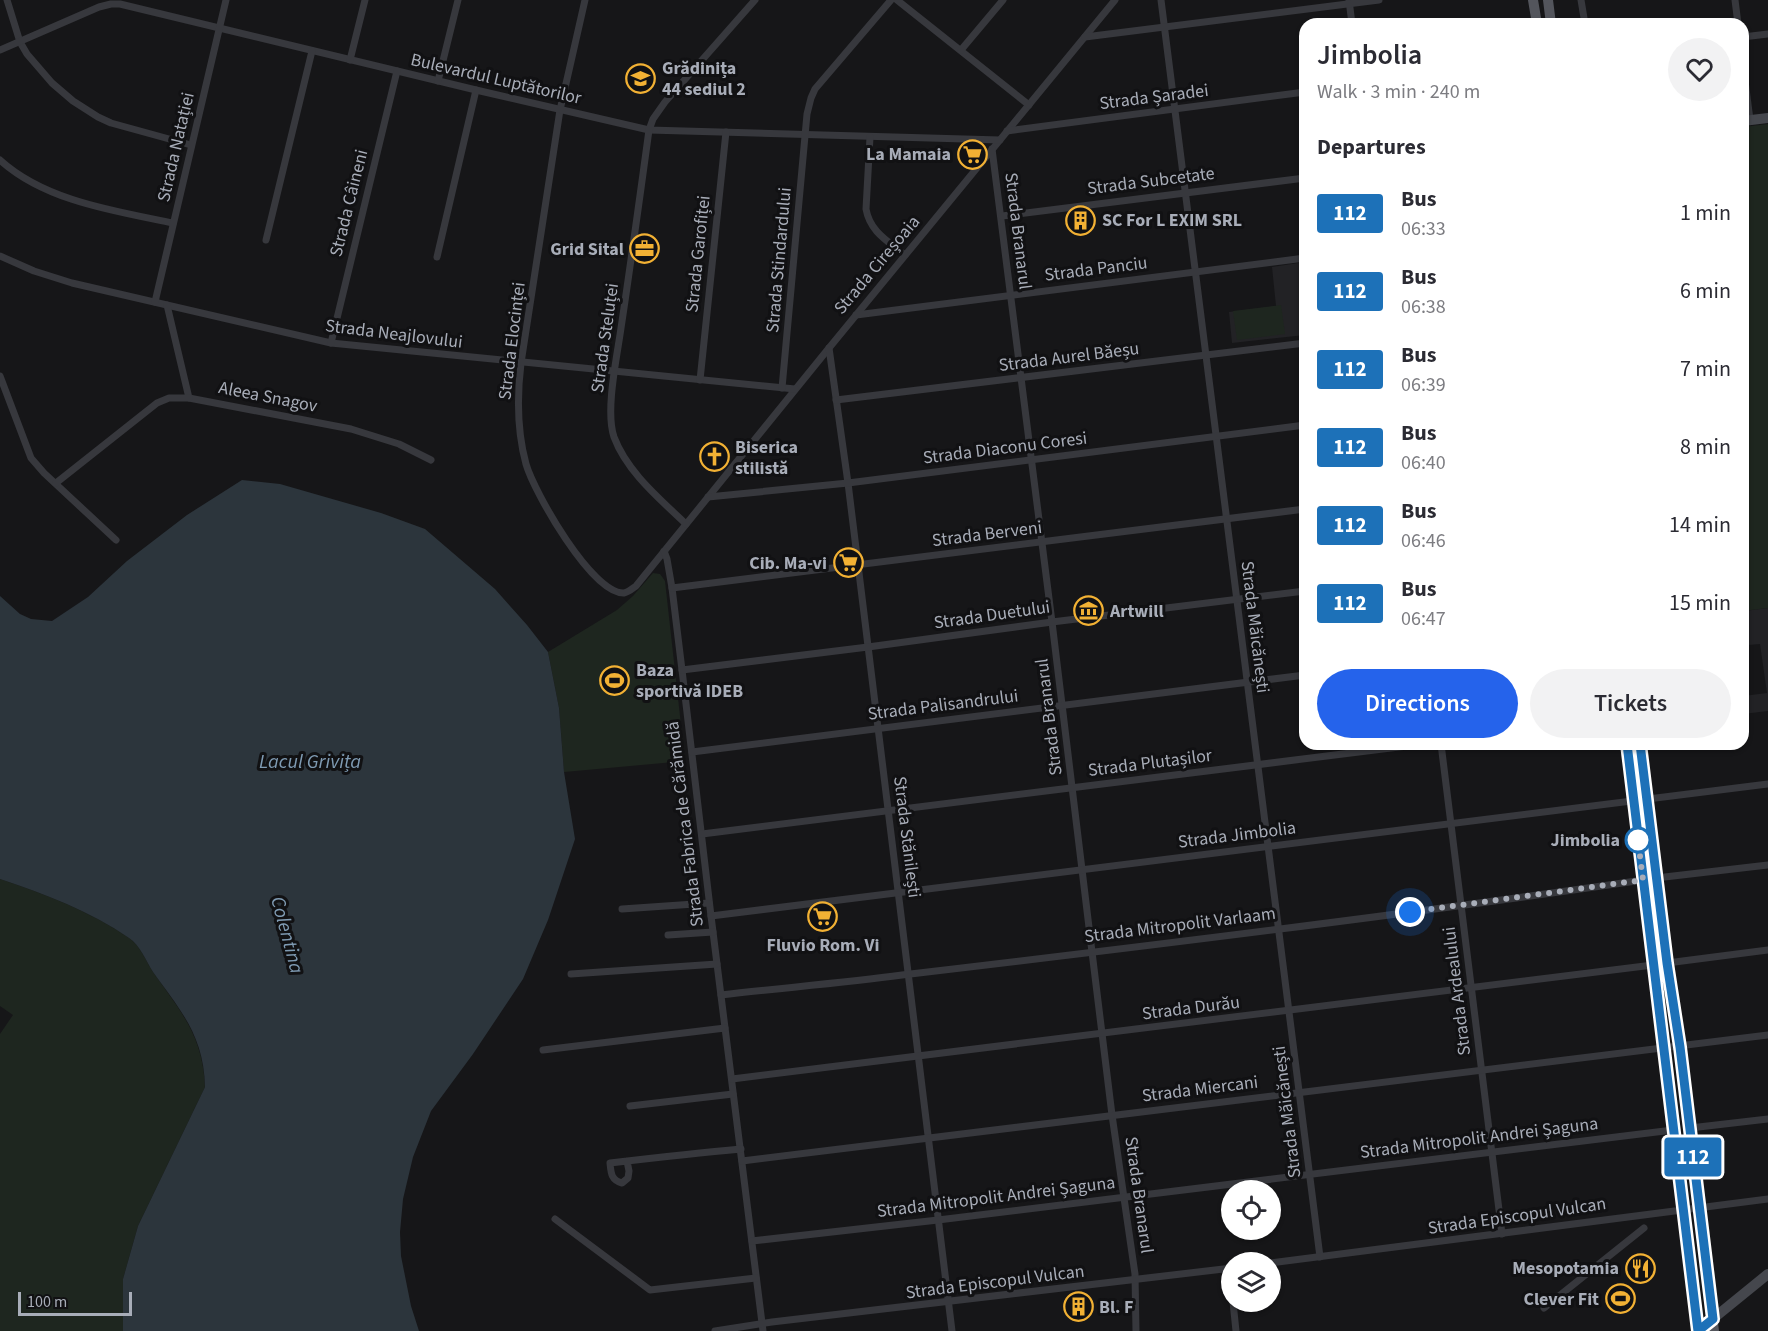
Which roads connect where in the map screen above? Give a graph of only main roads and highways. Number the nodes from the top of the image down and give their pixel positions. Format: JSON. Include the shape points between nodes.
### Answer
{"nodes":[{"id":1,"x":1533,"y":0,"type":"edge"},
{"id":2,"x":1548,"y":0,"type":"edge"},
{"id":3,"x":1535,"y":18,"type":"edge"},
{"id":4,"x":1550,"y":18,"type":"edge"},
{"id":5,"x":1628,"y":750,"type":"edge"},
{"id":6,"x":1641,"y":750,"type":"edge"},
{"id":7,"x":1698,"y":1331,"type":"edge"},
{"id":8,"x":1714,"y":1331,"type":"edge"}],
"edges":[{"from":1,"to":3,"type":"main road"},
{"from":2,"to":4,"type":"main road"},
{"from":5,"to":7,"type":"main road"},
{"from":6,"to":8,"type":"main road"}]}
